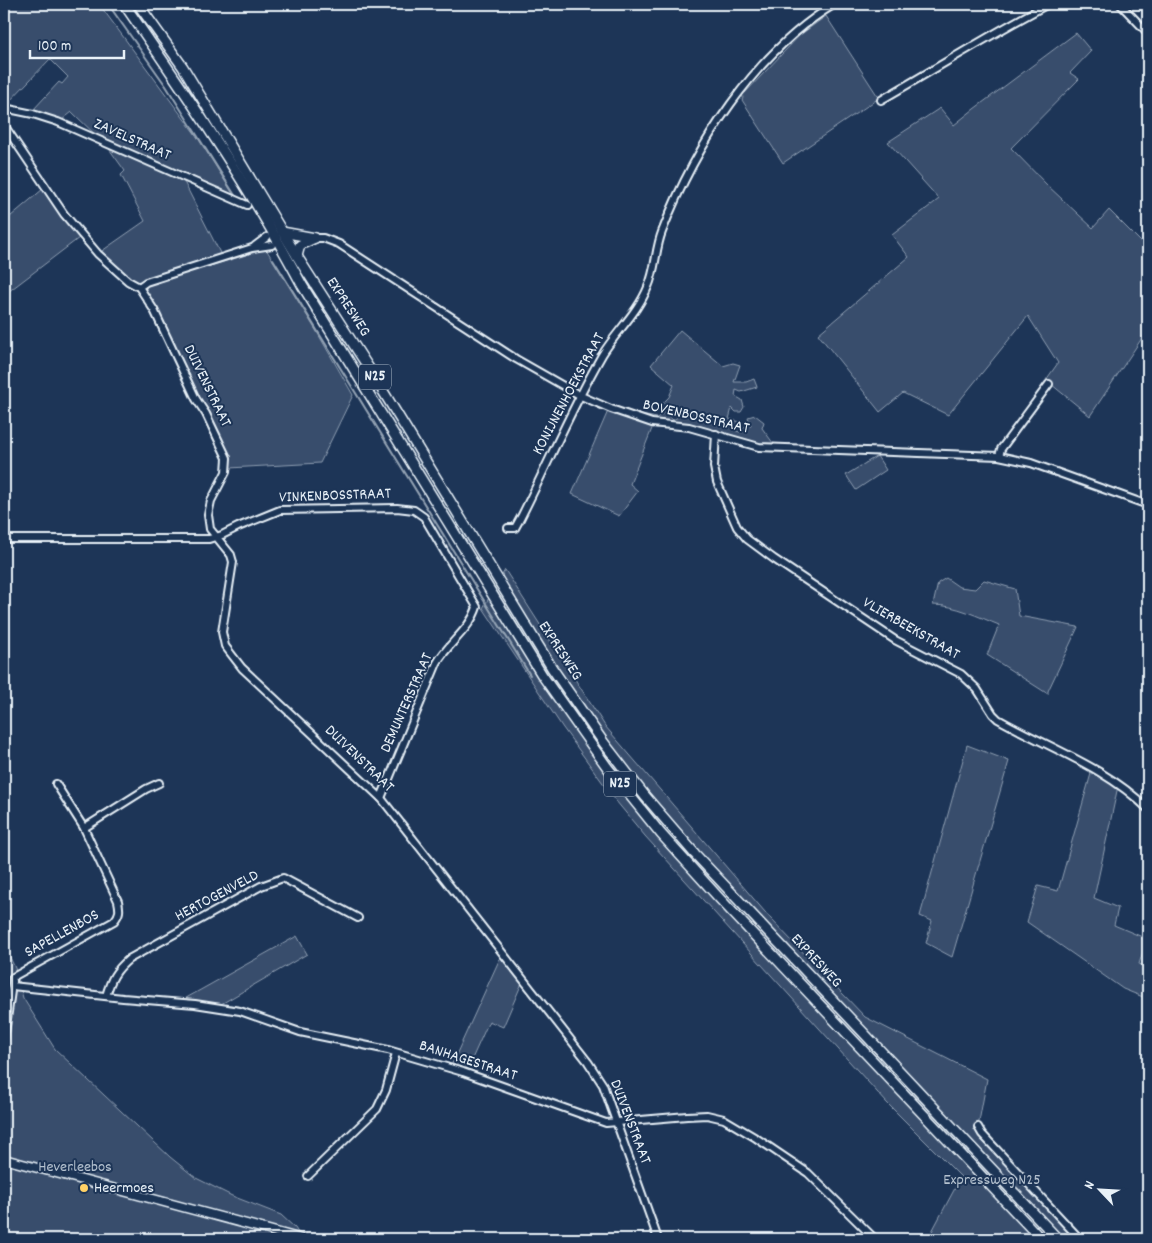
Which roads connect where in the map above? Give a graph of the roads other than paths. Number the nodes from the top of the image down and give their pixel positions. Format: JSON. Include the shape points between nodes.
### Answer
{"nodes":[{"id":1,"x":124,"y":4,"type":"edge"},
{"id":2,"x":138,"y":4,"type":"edge"},
{"id":3,"x":835,"y":4,"type":"edge"},
{"id":4,"x":1048,"y":4,"type":"edge"},
{"id":5,"x":1120,"y":4,"type":"edge"},
{"id":6,"x":1148,"y":33,"type":"edge"},
{"id":7,"x":881,"y":100,"type":"dead end"},
{"id":8,"x":4,"y":108,"type":"edge"},
{"id":9,"x":4,"y":124,"type":"edge"},
{"id":10,"x":247,"y":205,"type":"dead end"},
{"id":11,"x":282,"y":232,"type":"junction"},
{"id":12,"x":269,"y":237,"type":"junction"},
{"id":13,"x":315,"y":238,"type":"junction"},
{"id":14,"x":281,"y":247,"type":"junction"},
{"id":15,"x":297,"y":256,"type":"junction"},
{"id":16,"x":139,"y":287,"type":"junction"},
{"id":17,"x":1049,"y":384,"type":"dead end"},
{"id":18,"x":581,"y":396,"type":"junction"},
{"id":19,"x":716,"y":434,"type":"junction"},
{"id":20,"x":999,"y":456,"type":"junction"},
{"id":21,"x":1148,"y":505,"type":"edge"},
{"id":22,"x":508,"y":528,"type":"dead end"},
{"id":23,"x":216,"y":537,"type":"junction"},
{"id":24,"x":4,"y":540,"type":"edge"},
{"id":25,"x":468,"y":625,"type":"joint"},
{"id":26,"x":158,"y":783,"type":"dead end"},
{"id":27,"x":56,"y":784,"type":"dead end"},
{"id":28,"x":381,"y":798,"type":"junction"},
{"id":29,"x":1148,"y":809,"type":"edge"},
{"id":30,"x":84,"y":828,"type":"junction"},
{"id":31,"x":358,"y":918,"type":"dead end"},
{"id":32,"x":12,"y":986,"type":"junction"},
{"id":33,"x":106,"y":996,"type":"junction"},
{"id":34,"x":4,"y":1040,"type":"edge"},
{"id":35,"x":396,"y":1053,"type":"junction"},
{"id":36,"x":617,"y":1122,"type":"junction"},
{"id":37,"x":978,"y":1127,"type":"dead end"},
{"id":38,"x":6,"y":1160,"type":"edge"},
{"id":39,"x":308,"y":1176,"type":"dead end"},
{"id":40,"x":302,"y":1239,"type":"edge"},
{"id":41,"x":658,"y":1239,"type":"edge"},
{"id":42,"x":875,"y":1239,"type":"edge"},
{"id":43,"x":1040,"y":1239,"type":"edge"},
{"id":44,"x":1058,"y":1239,"type":"edge"},
{"id":45,"x":1080,"y":1239,"type":"edge"}],
"edges":[{"from":1,"to":12,"type":"highway","name":"EXPRESWEG","number":"N25","via":[[180,84]]},
{"from":2,"to":11,"type":"highway","name":"EXPRESWEG","number":"N25","via":[[182,67]]},
{"from":3,"to":18,"type":"street","name":"KONIJNENHOEKSTRAAT","via":[[801,27],[771,56],[714,128],[666,221],[648,287],[602,354]]},
{"from":4,"to":7,"type":"street"},
{"from":5,"to":6,"type":"street"},
{"from":8,"to":10,"type":"street","name":"ZAVELSTRAAT","via":[[58,122]]},
{"from":9,"to":16,"type":"street","name":"DUIVENSTRAAT","via":[[64,214],[108,265]]},
{"from":11,"to":13,"type":"highway"},
{"from":11,"to":15,"type":"highway","name":"EXPRESWEG","number":"N25"},
{"from":12,"to":14,"type":"highway","name":"EXPRESWEG","number":"N25"},
{"from":12,"to":14,"type":"highway"},
{"from":12,"to":16,"type":"street","via":[[252,248]]},
{"from":13,"to":15,"type":"highway","via":[[300,245]]},
{"from":13,"to":18,"type":"street","name":"BOVENBOSSTRAAT","via":[[339,244],[516,359]]},
{"from":14,"to":43,"type":"highway","name":"EXPRESWEG","number":"N25","via":[[524,646],[606,767],[713,892]]},
{"from":15,"to":44,"type":"highway","name":"EXPRESWEG","number":"N25","via":[[534,640],[610,751],[670,826],[729,891]]},
{"from":16,"to":23,"type":"street","name":"DUIVENSTRAAT","via":[[154,310],[227,458],[226,472],[211,501],[208,515],[210,529]]},
{"from":17,"to":20,"type":"street","via":[[1004,444]]},
{"from":18,"to":19,"type":"street","name":"BOVENBOSSTRAAT","via":[[652,423]]},
{"from":18,"to":22,"type":"street","name":"KONIJNENHOEKSTRAAT","via":[[521,518],[515,528]]},
{"from":19,"to":20,"type":"street","name":"BOVENBOSSTRAAT","via":[[760,446]]},
{"from":19,"to":29,"type":"street","name":"VLIERBEEKSTRAAT","via":[[714,467],[717,482],[737,526],[747,539],[895,640],[961,674],[978,688],[998,719],[1116,782]]},
{"from":20,"to":21,"type":"street","name":"BOVENBOSSTRAAT","via":[[1030,463]]},
{"from":23,"to":24,"type":"street","name":"VINKENBOSSTRAAT"},
{"from":23,"to":25,"type":"street","name":"VINKENBOSSTRAAT","via":[[280,510],[414,510],[424,516],[474,600],[477,607]]},
{"from":23,"to":28,"type":"street","name":"DUIVENSTRAAT","via":[[233,562],[222,632],[222,640],[229,653]]},
{"from":25,"to":28,"type":"street","name":"DEMUNTERSTRAAT","via":[[437,663]]},
{"from":26,"to":30,"type":"street"},
{"from":27,"to":30,"type":"street","name":"SAPELLENBOS"},
{"from":28,"to":36,"type":"street","name":"DUIVENSTRAAT","via":[[588,1062],[603,1085]]},
{"from":30,"to":32,"type":"street","name":"SAPELLENBOS","via":[[118,901],[118,916],[13,977]]},
{"from":31,"to":33,"type":"street","name":"HERTOGENVELD","via":[[283,878],[245,894],[129,959],[111,979]]},
{"from":32,"to":33,"type":"street","name":"BANHAGESTRAAT"},
{"from":32,"to":34,"type":"street"},
{"from":33,"to":35,"type":"street","name":"BANHAGESTRAAT","via":[[216,1007],[300,1032]]},
{"from":35,"to":36,"type":"street","name":"BANHAGESTRAAT","via":[[482,1078],[606,1123]]},
{"from":35,"to":39,"type":"street","via":[[377,1109]]},
{"from":36,"to":41,"type":"street","name":"DUIVENSTRAAT"},
{"from":36,"to":42,"type":"street","name":"BANHAGESTRAAT","via":[[694,1115],[724,1119],[808,1173]]},
{"from":37,"to":45,"type":"street"},
{"from":38,"to":40,"type":"main road"}]}
